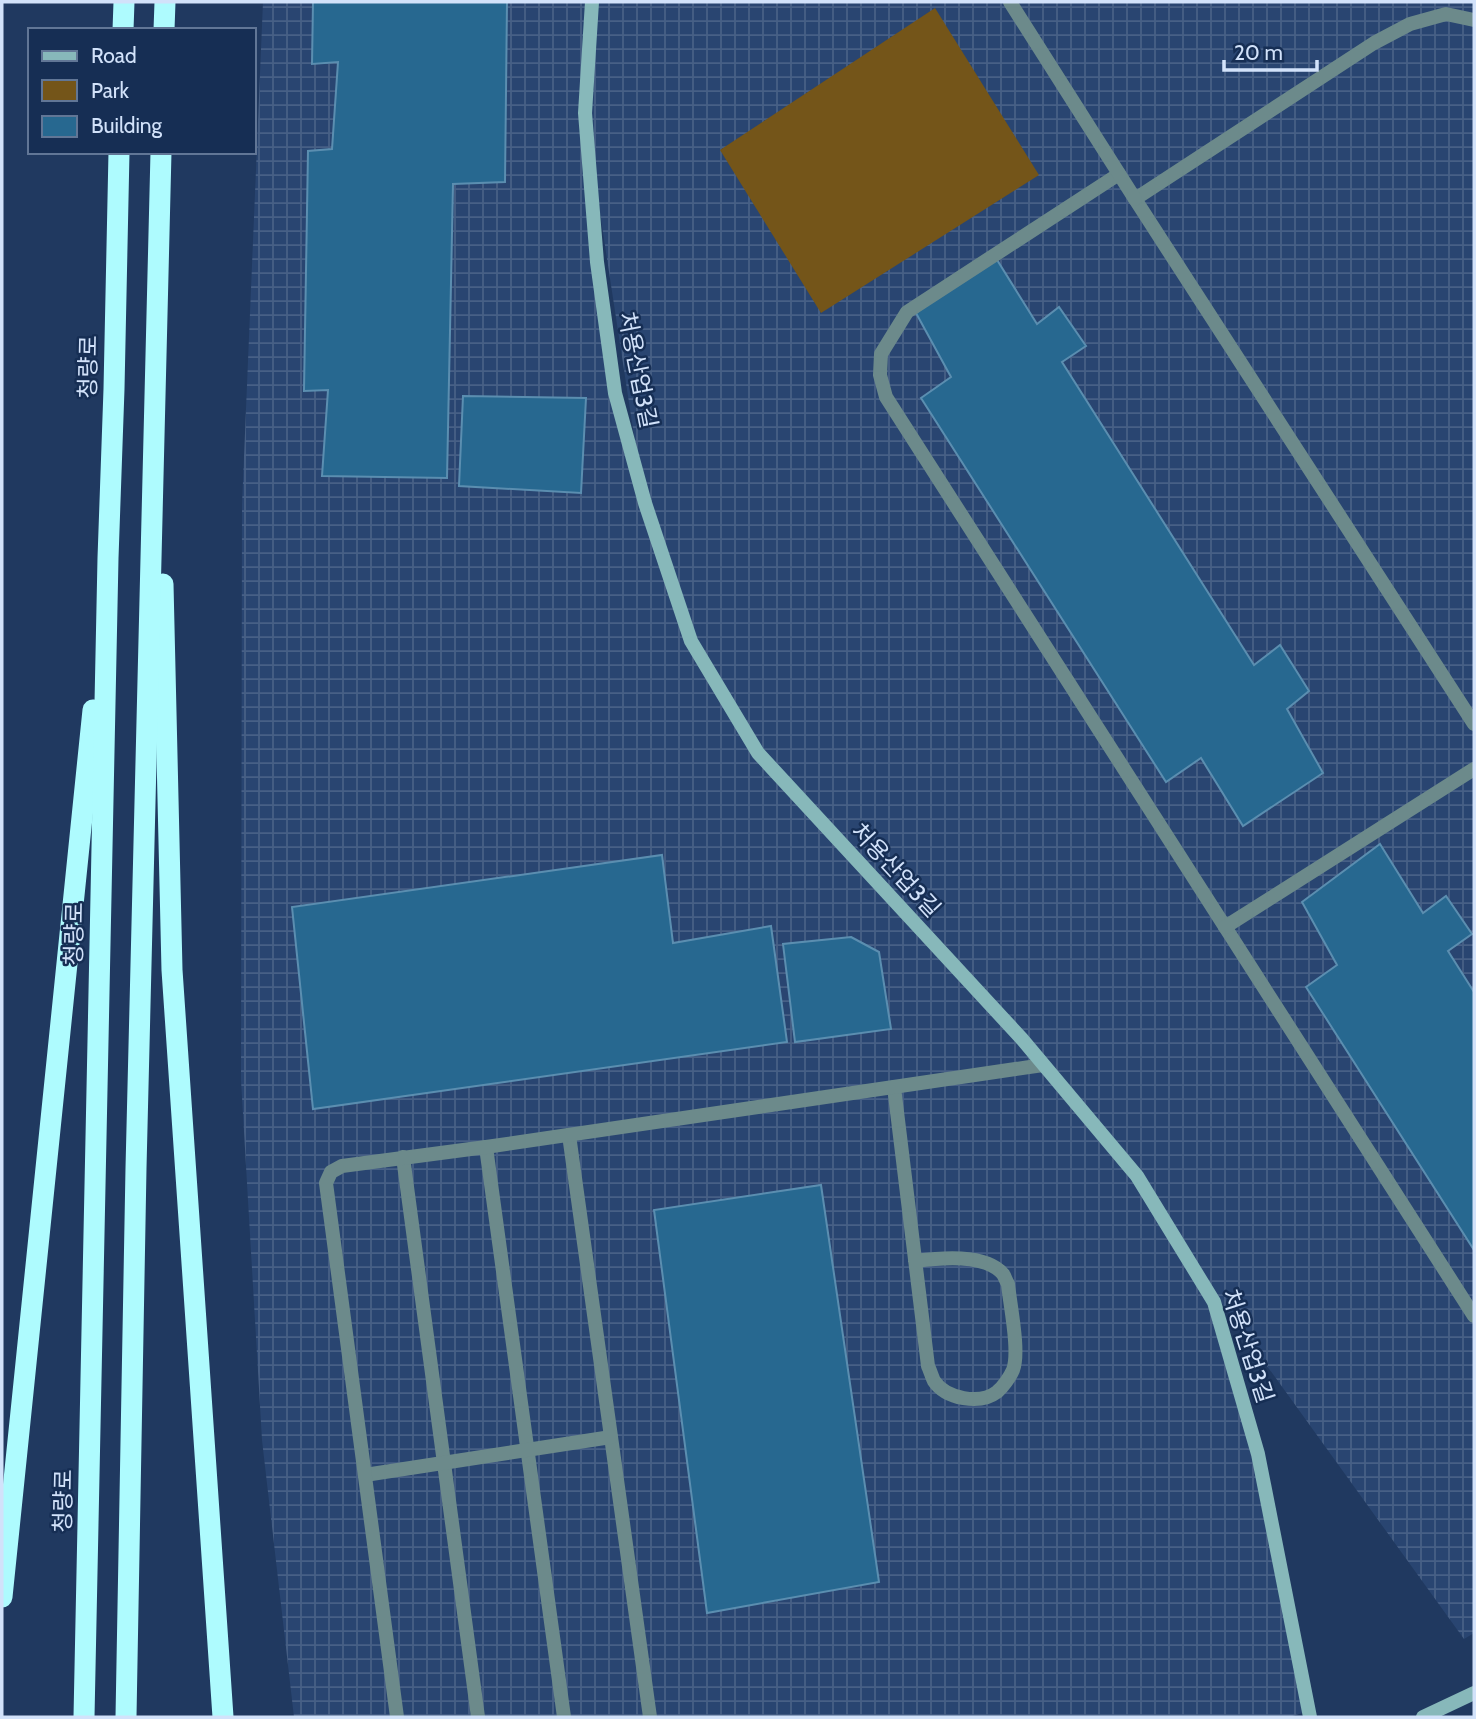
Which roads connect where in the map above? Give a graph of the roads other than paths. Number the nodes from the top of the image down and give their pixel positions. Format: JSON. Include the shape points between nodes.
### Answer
{"nodes":[{"id":1,"x":124,"y":2,"type":"edge"},
{"id":2,"x":165,"y":2,"type":"edge"},
{"id":3,"x":592,"y":2,"type":"edge"},
{"id":4,"x":1010,"y":2,"type":"edge"},
{"id":5,"x":1474,"y":20,"type":"edge"},
{"id":6,"x":123,"y":28,"type":"edge"},
{"id":7,"x":164,"y":28,"type":"edge"},
{"id":8,"x":119,"y":154,"type":"edge"},
{"id":9,"x":161,"y":154,"type":"edge"},
{"id":10,"x":1119,"y":173,"type":"junction"},
{"id":11,"x":1135,"y":199,"type":"junction"},
{"id":12,"x":157,"y":295,"type":"junction"},
{"id":13,"x":108,"y":558,"type":"junction"},
{"id":14,"x":1470,"y":708,"type":"edge"},
{"id":15,"x":1474,"y":724,"type":"edge"},
{"id":16,"x":1474,"y":769,"type":"edge"},
{"id":17,"x":1225,"y":927,"type":"junction"},
{"id":18,"x":1043,"y":1065,"type":"junction"},
{"id":19,"x":894,"y":1087,"type":"junction"},
{"id":20,"x":569,"y":1135,"type":"junction"},
{"id":21,"x":486,"y":1147,"type":"junction"},
{"id":22,"x":403,"y":1157,"type":"junction"},
{"id":23,"x":915,"y":1261,"type":"junction"},
{"id":24,"x":1474,"y":1317,"type":"edge"},
{"id":25,"x":611,"y":1437,"type":"junction"},
{"id":26,"x":528,"y":1450,"type":"junction"},
{"id":27,"x":444,"y":1462,"type":"junction"},
{"id":28,"x":365,"y":1475,"type":"junction"},
{"id":29,"x":2,"y":1597,"type":"edge"},
{"id":30,"x":1474,"y":1693,"type":"edge"},
{"id":31,"x":85,"y":1717,"type":"edge"},
{"id":32,"x":126,"y":1717,"type":"edge"},
{"id":33,"x":223,"y":1717,"type":"edge"},
{"id":34,"x":397,"y":1717,"type":"edge"},
{"id":35,"x":478,"y":1717,"type":"edge"},
{"id":36,"x":564,"y":1717,"type":"edge"},
{"id":37,"x":650,"y":1717,"type":"edge"},
{"id":38,"x":1310,"y":1717,"type":"edge"},
{"id":39,"x":1423,"y":1717,"type":"edge"}],
"edges":[{"from":1,"to":6,"type":"highway"},
{"from":2,"to":7,"type":"highway"},
{"from":3,"to":18,"type":"street","name":"처용산업3길","via":[[584,113],[615,393],[645,503],[691,641],[758,753]]},
{"from":4,"to":10,"type":"street"},
{"from":5,"to":11,"type":"street","via":[[1446,14],[1410,24],[1374,43]]},
{"from":8,"to":13,"type":"highway","name":"청량로"},
{"from":9,"to":12,"type":"highway"},
{"from":10,"to":11,"type":"street"},
{"from":10,"to":17,"type":"street","via":[[907,312],[881,354],[880,375],[886,397]]},
{"from":11,"to":14,"type":"street"},
{"from":12,"to":32,"type":"highway"},
{"from":12,"to":33,"type":"highway","via":[[172,970]]},
{"from":13,"to":29,"type":"highway"},
{"from":13,"to":31,"type":"highway","name":"청량로"},
{"from":14,"to":15,"type":"street"},
{"from":16,"to":17,"type":"street"},
{"from":17,"to":24,"type":"street"},
{"from":18,"to":19,"type":"street"},
{"from":18,"to":38,"type":"street","name":"처용산업3길","via":[[1137,1176],[1214,1302],[1258,1454]]},
{"from":19,"to":20,"type":"street"},
{"from":19,"to":23,"type":"street"},
{"from":20,"to":21,"type":"street"},
{"from":20,"to":25,"type":"street"},
{"from":21,"to":22,"type":"street"},
{"from":21,"to":26,"type":"street"},
{"from":22,"to":27,"type":"street"},
{"from":22,"to":28,"type":"street","via":[[342,1166],[331,1172],[326,1183]]},
{"from":23,"to":23,"type":"street","via":[[928,1366],[935,1382],[957,1398],[996,1392],[1016,1358],[1008,1284],[1002,1273],[973,1260]]},
{"from":25,"to":26,"type":"street"},
{"from":25,"to":37,"type":"street"},
{"from":26,"to":27,"type":"street"},
{"from":26,"to":36,"type":"street"},
{"from":27,"to":28,"type":"street"},
{"from":27,"to":35,"type":"street"},
{"from":28,"to":34,"type":"street"},
{"from":30,"to":39,"type":"street"}]}
